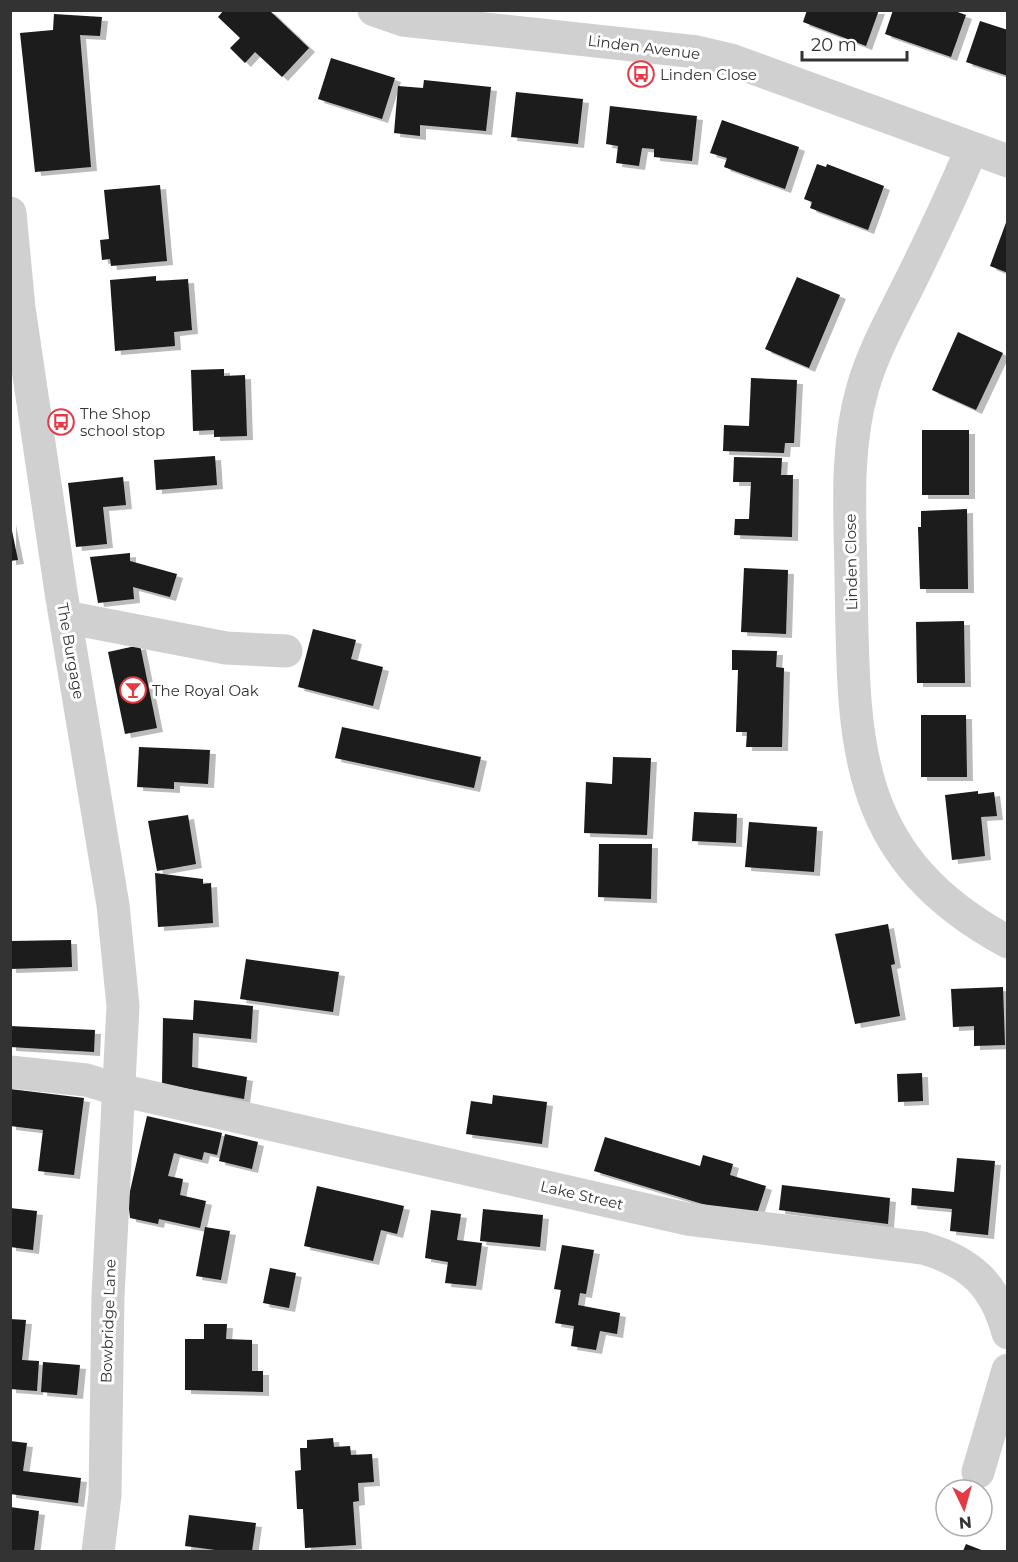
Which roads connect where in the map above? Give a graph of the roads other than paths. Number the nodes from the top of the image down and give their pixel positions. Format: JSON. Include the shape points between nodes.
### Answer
{"nodes":[{"id":1,"x":374,"y":10,"type":"edge"},
{"id":2,"x":972,"y":148,"type":"junction"},
{"id":3,"x":1008,"y":161,"type":"edge"},
{"id":4,"x":10,"y":213,"type":"edge"},
{"id":5,"x":65,"y":617,"type":"junction"},
{"id":6,"x":286,"y":651,"type":"dead end"},
{"id":7,"x":1008,"y":942,"type":"edge"},
{"id":8,"x":10,"y":1072,"type":"edge"},
{"id":9,"x":120,"y":1090,"type":"junction"},
{"id":10,"x":1008,"y":1333,"type":"edge"},
{"id":11,"x":1008,"y":1370,"type":"edge"},
{"id":12,"x":978,"y":1472,"type":"dead end"},
{"id":13,"x":98,"y":1551,"type":"edge"}],
"edges":[{"from":1,"to":2,"type":"street","name":"Linden Avenue","via":[[403,20],[697,52],[754,68]]},
{"from":2,"to":3,"type":"street","name":"Linden Avenue"},
{"from":2,"to":7,"type":"street","name":"Linden Close","via":[[875,353],[855,418],[849,479],[855,693],[860,755],[891,836],[908,861],[951,906]]},
{"from":4,"to":5,"type":"street","name":"The Burgage","via":[[19,308]]},
{"from":5,"to":6,"type":"street","via":[[226,648]]},
{"from":5,"to":9,"type":"street","name":"The Burgage","via":[[113,905],[123,1006]]},
{"from":8,"to":9,"type":"street","name":"Lake Street","via":[[87,1080]]},
{"from":9,"to":10,"type":"street","name":"Lake Street","via":[[687,1219],[923,1248],[949,1256],[982,1280],[994,1296]]},
{"from":9,"to":13,"type":"street","name":"Bowbridge Lane","via":[[108,1296],[105,1496]]},
{"from":11,"to":12,"type":"street"}]}
